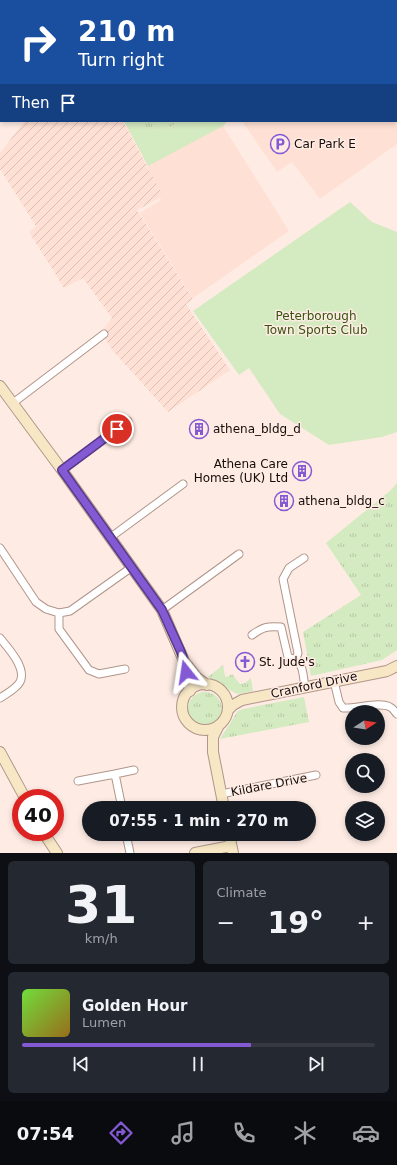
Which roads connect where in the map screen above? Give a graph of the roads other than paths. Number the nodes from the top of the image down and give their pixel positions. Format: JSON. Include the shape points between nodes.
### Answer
{"nodes":[{"id":1,"x":104,"y":334,"type":"dead end"},
{"id":2,"x":0,"y":386,"type":"edge"},
{"id":3,"x":13,"y":403,"type":"junction"},
{"id":4,"x":128,"y":421,"type":"dead end"},
{"id":5,"x":62,"y":470,"type":"junction"},
{"id":6,"x":183,"y":484,"type":"dead end"},
{"id":7,"x":111,"y":537,"type":"junction"},
{"id":8,"x":0,"y":548,"type":"edge"},
{"id":9,"x":239,"y":554,"type":"dead end"},
{"id":10,"x":304,"y":558,"type":"dead end"},
{"id":11,"x":132,"y":568,"type":"junction"},
{"id":12,"x":162,"y":610,"type":"junction"},
{"id":13,"x":59,"y":613,"type":"junction"},
{"id":14,"x":252,"y":635,"type":"dead end"},
{"id":15,"x":0,"y":638,"type":"edge"},
{"id":16,"x":296,"y":659,"type":"junction"},
{"id":17,"x":184,"y":661,"type":"junction"},
{"id":18,"x":397,"y":666,"type":"edge"},
{"id":19,"x":125,"y":669,"type":"dead end"},
{"id":20,"x":392,"y":671,"type":"edge"},
{"id":21,"x":334,"y":681,"type":"junction"},
{"id":22,"x":207,"y":684,"type":"junction"},
{"id":23,"x":305,"y":687,"type":"junction"},
{"id":24,"x":190,"y":691,"type":"junction"},
{"id":25,"x":221,"y":691,"type":"junction"},
{"id":26,"x":0,"y":698,"type":"edge"},
{"id":27,"x":242,"y":700,"type":"junction"},
{"id":28,"x":228,"y":710,"type":"junction"},
{"id":29,"x":397,"y":714,"type":"edge"},
{"id":30,"x":219,"y":725,"type":"junction"},
{"id":31,"x":200,"y":730,"type":"junction"},
{"id":32,"x":0,"y":752,"type":"edge"},
{"id":33,"x":213,"y":752,"type":"junction"},
{"id":34,"x":134,"y":770,"type":"dead end"},
{"id":35,"x":115,"y":774,"type":"junction"},
{"id":36,"x":316,"y":775,"type":"dead end"},
{"id":37,"x":78,"y":781,"type":"dead end"},
{"id":38,"x":20,"y":789,"type":"edge"},
{"id":39,"x":221,"y":794,"type":"junction"},
{"id":40,"x":121,"y":801,"type":"edge"},
{"id":41,"x":222,"y":801,"type":"edge"},
{"id":42,"x":49,"y":841,"type":"edge"},
{"id":43,"x":127,"y":841,"type":"edge"},
{"id":44,"x":232,"y":849,"type":"edge"},
{"id":45,"x":57,"y":853,"type":"edge"},
{"id":46,"x":130,"y":853,"type":"edge"},
{"id":47,"x":195,"y":853,"type":"edge"}],
"edges":[{"from":1,"to":3,"type":"street"},
{"from":2,"to":3,"type":"street"},
{"from":3,"to":5,"type":"street"},
{"from":4,"to":5,"type":"street"},
{"from":5,"to":7,"type":"street"},
{"from":6,"to":7,"type":"street"},
{"from":7,"to":11,"type":"street"},
{"from":8,"to":13,"type":"street","via":[[36,602],[46,609]]},
{"from":9,"to":12,"type":"street"},
{"from":10,"to":16,"type":"street","via":[[289,568],[283,579],[298,654]]},
{"from":11,"to":12,"type":"street"},
{"from":11,"to":13,"type":"street","via":[[70,611]]},
{"from":12,"to":17,"type":"street"},
{"from":13,"to":19,"type":"street","via":[[58,629],[89,670],[99,674]]},
{"from":14,"to":16,"type":"street","via":[[270,626],[281,627],[288,657]]},
{"from":15,"to":26,"type":"street","via":[[15,658],[22,675],[20,682]]},
{"from":16,"to":23,"type":"street","via":[[301,664]]},
{"from":17,"to":22,"type":"street","via":[[197,678]]},
{"from":17,"to":24,"type":"street"},
{"from":18,"to":20,"type":"street","name":"Cranford Drive"},
{"from":20,"to":21,"type":"street","name":"Cranford Drive"},
{"from":21,"to":23,"type":"street","name":"Cranford Drive"},
{"from":21,"to":29,"type":"street","via":[[343,708],[375,704],[390,707]]},
{"from":22,"to":24,"type":"street"},
{"from":22,"to":25,"type":"street"},
{"from":23,"to":27,"type":"street","name":"Cranford Drive"},
{"from":24,"to":31,"type":"street","via":[[185,697],[183,711],[189,723]]},
{"from":25,"to":27,"type":"street"},
{"from":25,"to":28,"type":"street"},
{"from":27,"to":28,"type":"street","name":"Cranford Drive"},
{"from":28,"to":30,"type":"street"},
{"from":30,"to":31,"type":"street","via":[[208,730]]},
{"from":30,"to":33,"type":"street","via":[[213,737]]},
{"from":31,"to":33,"type":"street"},
{"from":32,"to":38,"type":"street"},
{"from":33,"to":39,"type":"street"},
{"from":34,"to":35,"type":"street"},
{"from":35,"to":37,"type":"street"},
{"from":35,"to":40,"type":"street"},
{"from":36,"to":39,"type":"street","name":"Kildare Drive"},
{"from":39,"to":41,"type":"street"},
{"from":42,"to":45,"type":"street"},
{"from":43,"to":46,"type":"street"},
{"from":44,"to":47,"type":"street"}]}
